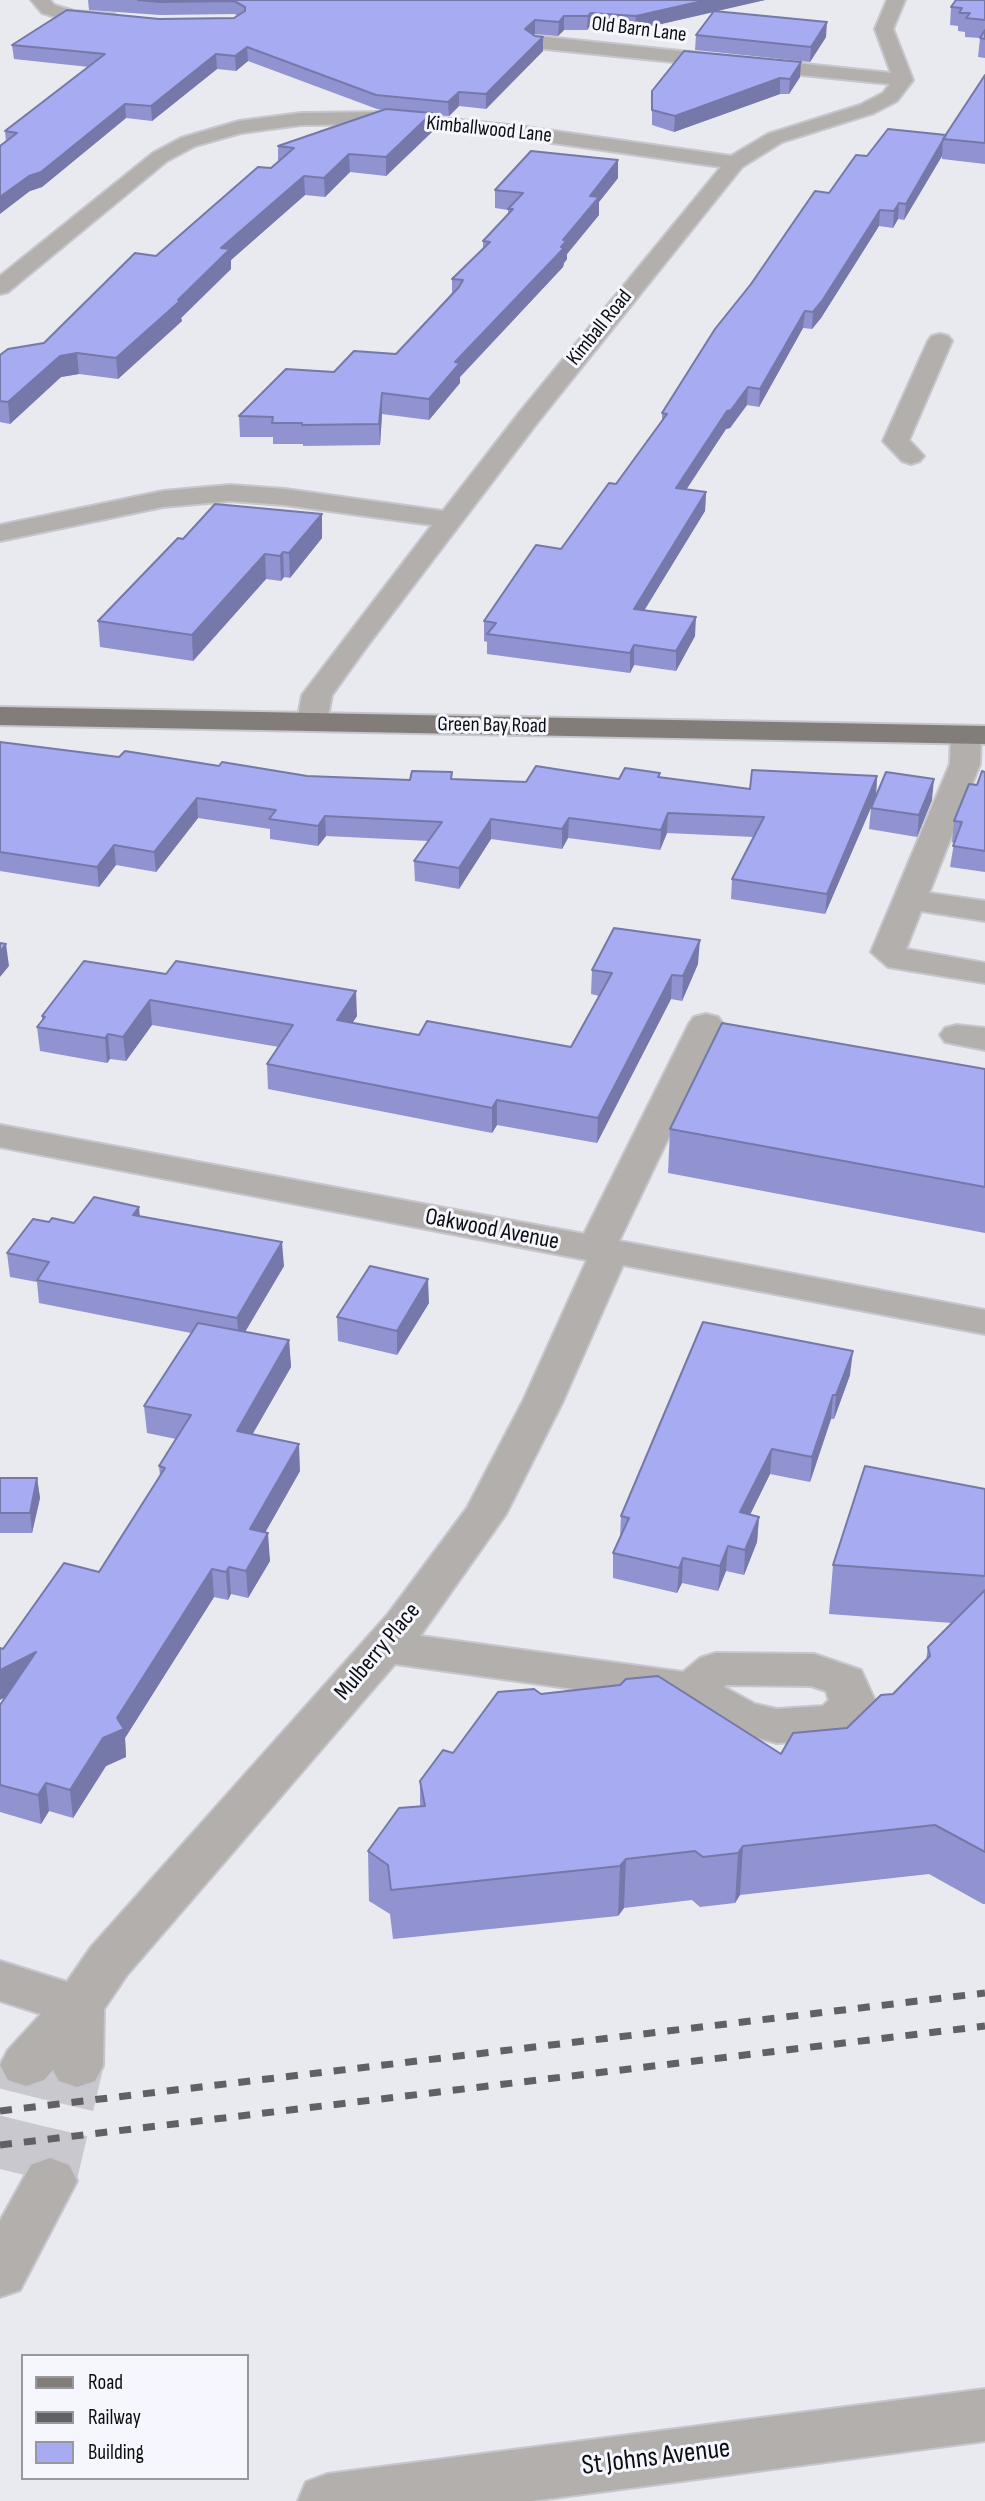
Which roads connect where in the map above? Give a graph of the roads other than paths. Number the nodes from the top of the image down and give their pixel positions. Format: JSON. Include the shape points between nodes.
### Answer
{"nodes":[{"id":1,"x":40,"y":0,"type":"edge"},
{"id":2,"x":896,"y":0,"type":"edge"},
{"id":3,"x":135,"y":22,"type":"edge"},
{"id":4,"x":536,"y":42,"type":"edge"},
{"id":5,"x":903,"y":80,"type":"junction"},
{"id":6,"x":735,"y":163,"type":"junction"},
{"id":7,"x":0,"y":286,"type":"edge"},
{"id":8,"x":940,"y":341,"type":"dead end"},
{"id":9,"x":911,"y":456,"type":"dead end"},
{"id":10,"x":451,"y":520,"type":"junction"},
{"id":11,"x":0,"y":533,"type":"edge"},
{"id":12,"x":0,"y":716,"type":"edge"},
{"id":13,"x":312,"y":722,"type":"junction"},
{"id":14,"x":975,"y":735,"type":"edge"},
{"id":15,"x":910,"y":900,"type":"junction"},
{"id":16,"x":985,"y":912,"type":"edge"},
{"id":17,"x":985,"y":973,"type":"edge"},
{"id":18,"x":706,"y":1024,"type":"dead end"},
{"id":19,"x":0,"y":1136,"type":"edge"},
{"id":20,"x":602,"y":1251,"type":"junction"},
{"id":21,"x":985,"y":1322,"type":"edge"},
{"id":22,"x":385,"y":1647,"type":"junction"},
{"id":23,"x":692,"y":1689,"type":"dead end"},
{"id":24,"x":0,"y":1981,"type":"edge"},
{"id":25,"x":79,"y":2006,"type":"junction"},
{"id":26,"x":26,"y":2066,"type":"tunnel mouth"},
{"id":27,"x":77,"y":2066,"type":"tunnel mouth"},
{"id":28,"x":50,"y":2181,"type":"tunnel mouth"},
{"id":29,"x":0,"y":2273,"type":"edge"},
{"id":30,"x":985,"y":2415,"type":"edge"},
{"id":31,"x":327,"y":2501,"type":"edge"}],
"edges":[{"from":1,"to":3,"type":"street","via":[[48,9],[73,16]]},
{"from":2,"to":5,"type":"street","via":[[884,29]]},
{"from":4,"to":5,"type":"street","name":"Old Barn Lane"},
{"from":5,"to":6,"type":"street","name":"Kimball Road","via":[[890,97],[867,109],[775,138]]},
{"from":6,"to":7,"type":"street","name":"Kimballwood Lane","via":[[383,118],[327,117],[239,127],[188,142],[160,157]]},
{"from":6,"to":10,"type":"street","name":"Kimball Road"},
{"from":8,"to":9,"type":"street","via":[[896,441]]},
{"from":10,"to":11,"type":"street","via":[[230,493],[163,499]]},
{"from":10,"to":13,"type":"street","name":"Kimball Road","via":[[317,695]]},
{"from":12,"to":13,"type":"main road","name":"Green Bay Road"},
{"from":13,"to":14,"type":"main road","name":"Green Bay Road"},
{"from":14,"to":15,"type":"street"},
{"from":15,"to":16,"type":"street"},
{"from":15,"to":17,"type":"street","via":[[888,952],[900,960]]},
{"from":18,"to":20,"type":"street","name":"Mulberry Place"},
{"from":19,"to":20,"type":"street","name":"Oakwood Avenue"},
{"from":20,"to":21,"type":"street","name":"Oakwood Avenue"},
{"from":20,"to":22,"type":"street","name":"Mulberry Place","via":[[543,1401],[485,1514]]},
{"from":22,"to":23,"type":"street"},
{"from":22,"to":25,"type":"street","name":"Mulberry Place","via":[[110,1961]]},
{"from":24,"to":25,"type":"street"},
{"from":25,"to":26,"type":"street","name":"Mulberry Place"},
{"from":25,"to":27,"type":"street"},
{"from":28,"to":29,"type":"street"},
{"from":30,"to":31,"type":"street","name":"St Johns Avenue"}]}
